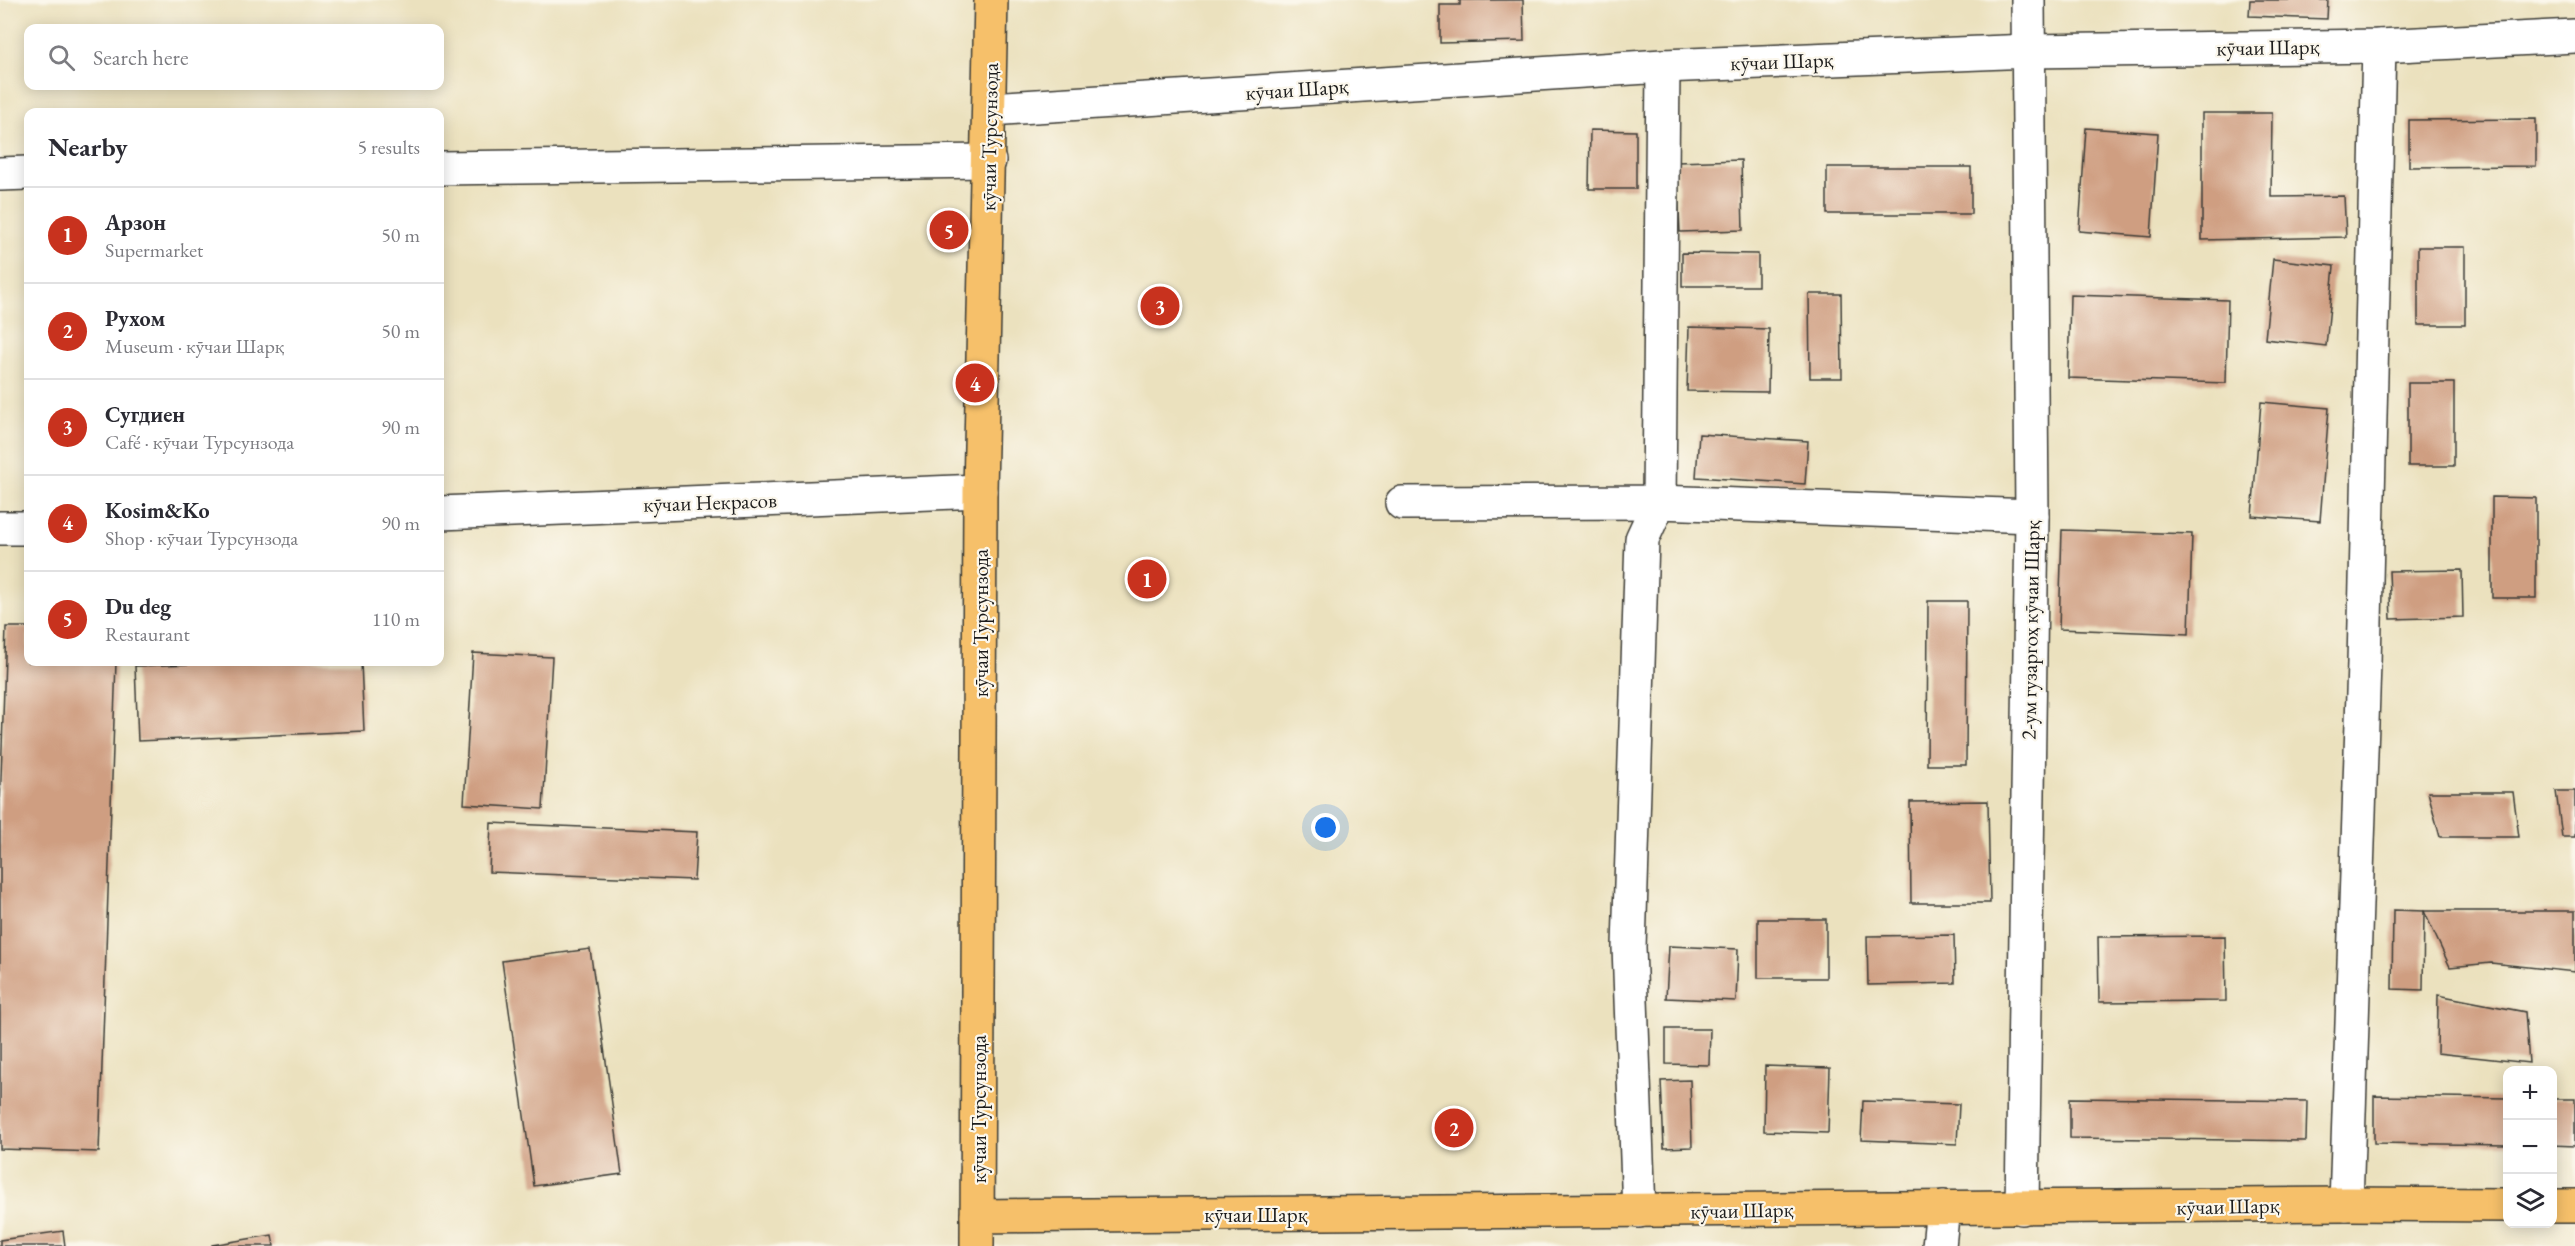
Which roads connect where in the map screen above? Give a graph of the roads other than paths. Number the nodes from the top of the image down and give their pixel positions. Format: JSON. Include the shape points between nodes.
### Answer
{"nodes":[{"id":1,"x":991,"y":0,"type":"edge"},
{"id":2,"x":2028,"y":0,"type":"edge"},
{"id":3,"x":2575,"y":36,"type":"edge"},
{"id":4,"x":2379,"y":46,"type":"junction"},
{"id":5,"x":2030,"y":51,"type":"junction"},
{"id":6,"x":1663,"y":66,"type":"junction"},
{"id":7,"x":990,"y":109,"type":"junction"},
{"id":8,"x":989,"y":161,"type":"junction"},
{"id":9,"x":444,"y":168,"type":"edge"},
{"id":10,"x":24,"y":173,"type":"edge"},
{"id":11,"x":0,"y":174,"type":"edge"},
{"id":12,"x":980,"y":492,"type":"junction"},
{"id":13,"x":1659,"y":502,"type":"junction"},
{"id":14,"x":1402,"y":503,"type":"dead end"},
{"id":15,"x":444,"y":513,"type":"edge"},
{"id":16,"x":2032,"y":516,"type":"junction"},
{"id":17,"x":0,"y":528,"type":"edge"},
{"id":18,"x":24,"y":528,"type":"edge"},
{"id":19,"x":2346,"y":1204,"type":"junction"},
{"id":20,"x":2503,"y":1205,"type":"edge"},
{"id":21,"x":2557,"y":1206,"type":"edge"},
{"id":22,"x":2575,"y":1206,"type":"edge"},
{"id":23,"x":1943,"y":1207,"type":"junction"},
{"id":24,"x":2022,"y":1208,"type":"junction"},
{"id":25,"x":1638,"y":1211,"type":"junction"},
{"id":26,"x":977,"y":1231,"type":"edge"},
{"id":27,"x":1939,"y":1246,"type":"edge"}],
"edges":[{"from":1,"to":7,"type":"main road","name":"кӯчаи Турсунзода"},
{"from":2,"to":5,"type":"street","name":"2-ум гузаргоҳ кӯчаи Шарқ"},
{"from":3,"to":4,"type":"street","name":"кӯчаи Шарқ"},
{"from":4,"to":5,"type":"street","name":"кӯчаи Шарқ"},
{"from":4,"to":19,"type":"street"},
{"from":5,"to":6,"type":"street","name":"кӯчаи Шарқ"},
{"from":5,"to":16,"type":"street","name":"2-ум гузаргоҳ кӯчаи Шарқ"},
{"from":6,"to":7,"type":"street","name":"кӯчаи Шарқ"},
{"from":6,"to":13,"type":"street"},
{"from":7,"to":8,"type":"main road","name":"кӯчаи Турсунзода"},
{"from":8,"to":9,"type":"street"},
{"from":8,"to":12,"type":"main road","name":"кӯчаи Турсунзода"},
{"from":10,"to":11,"type":"street"},
{"from":12,"to":15,"type":"street","name":"кӯчаи Некрасов"},
{"from":12,"to":26,"type":"main road","name":"кӯчаи Турсунзода"},
{"from":13,"to":14,"type":"street"},
{"from":13,"to":16,"type":"street"},
{"from":13,"to":25,"type":"street","via":[[1642,539],[1630,901]]},
{"from":16,"to":24,"type":"street","name":"2-ум гузаргоҳ кӯчаи Шарқ"},
{"from":17,"to":18,"type":"street"},
{"from":19,"to":20,"type":"main road","name":"кӯчаи Шарқ"},
{"from":19,"to":24,"type":"main road","name":"кӯчаи Шарқ"},
{"from":21,"to":22,"type":"main road"},
{"from":23,"to":24,"type":"main road","name":"кӯчаи Шарқ"},
{"from":23,"to":25,"type":"main road","name":"кӯчаи Шарқ"},
{"from":23,"to":27,"type":"street"},
{"from":25,"to":26,"type":"main road","name":"кӯчаи Шарқ"}]}
